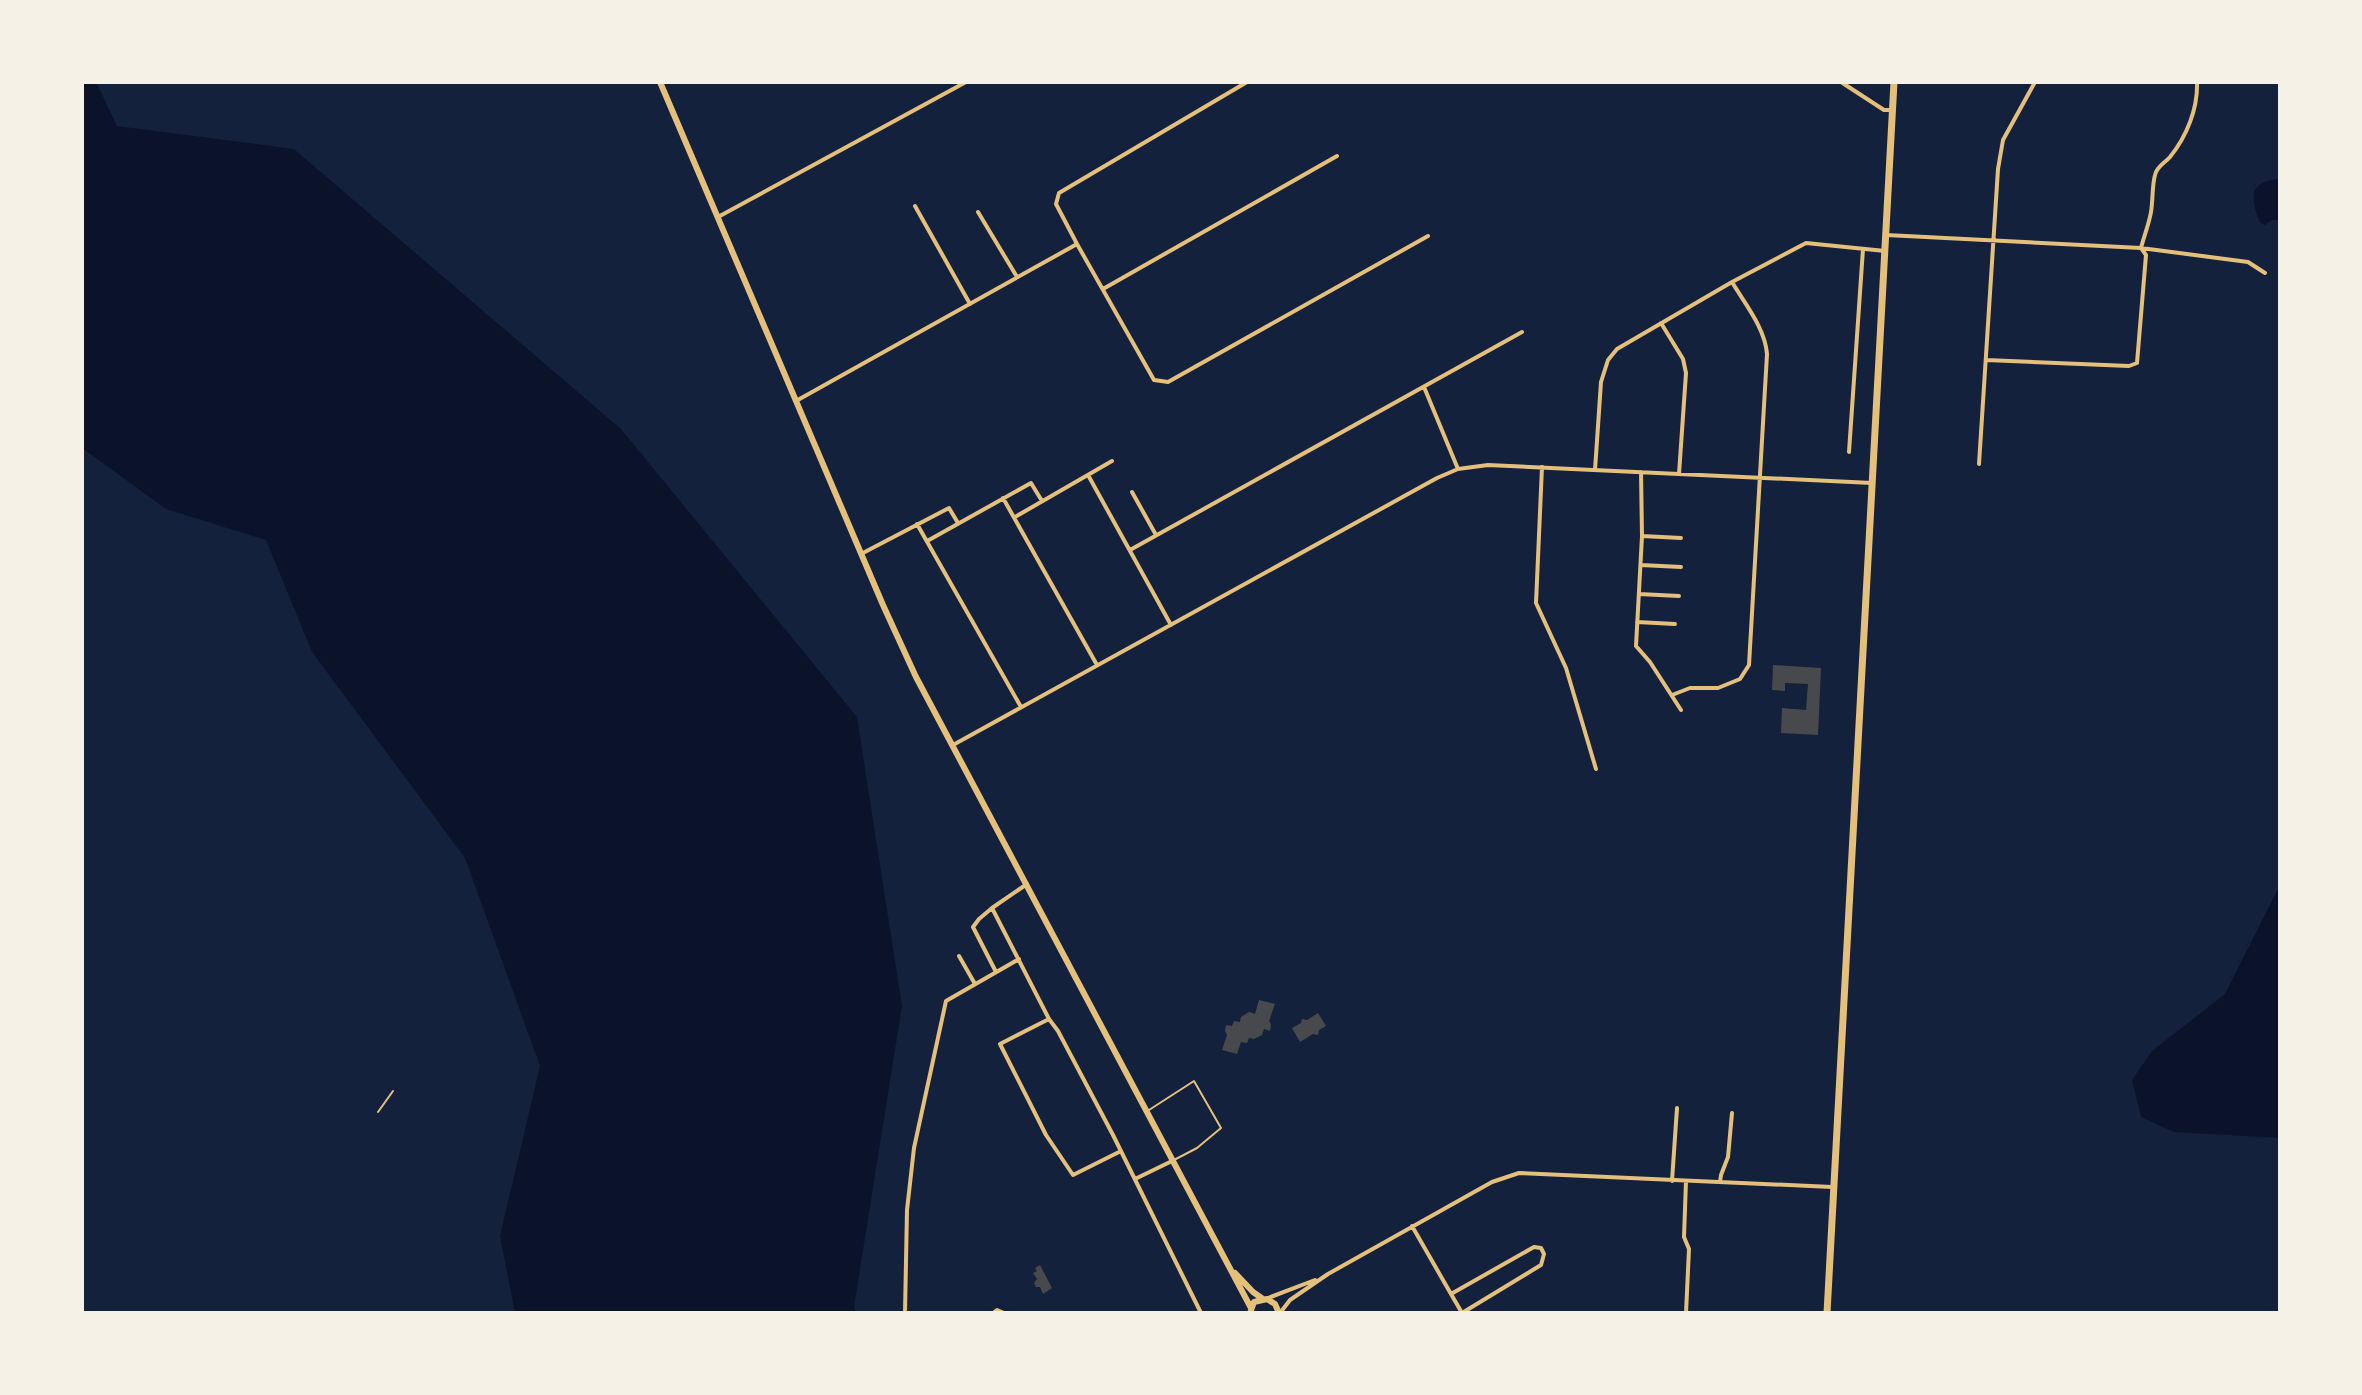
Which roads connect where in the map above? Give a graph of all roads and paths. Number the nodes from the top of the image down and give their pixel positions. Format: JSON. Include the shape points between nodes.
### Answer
{"nodes":[{"id":1,"x":660,"y":82,"type":"edge"},
{"id":2,"x":966,"y":82,"type":"edge"},
{"id":3,"x":1247,"y":82,"type":"edge"},
{"id":4,"x":1841,"y":82,"type":"edge"},
{"id":5,"x":1894,"y":82,"type":"edge"},
{"id":6,"x":2035,"y":82,"type":"edge"},
{"id":7,"x":2197,"y":82,"type":"edge"},
{"id":8,"x":1892,"y":110,"type":"junction"},
{"id":9,"x":1337,"y":156,"type":"dead end"},
{"id":10,"x":915,"y":206,"type":"dead end"},
{"id":11,"x":978,"y":212,"type":"dead end"},
{"id":12,"x":718,"y":217,"type":"junction"},
{"id":13,"x":1886,"y":235,"type":"junction"},
{"id":14,"x":1428,"y":236,"type":"dead end"},
{"id":15,"x":1993,"y":240,"type":"junction"},
{"id":16,"x":1077,"y":244,"type":"junction"},
{"id":17,"x":2141,"y":248,"type":"junction"},
{"id":18,"x":1863,"y":249,"type":"junction"},
{"id":19,"x":1885,"y":251,"type":"junction"},
{"id":20,"x":2265,"y":273,"type":"dead end"},
{"id":21,"x":1017,"y":277,"type":"junction"},
{"id":22,"x":1732,"y":282,"type":"junction"},
{"id":23,"x":1103,"y":289,"type":"junction"},
{"id":24,"x":970,"y":304,"type":"junction"},
{"id":25,"x":1661,"y":323,"type":"junction"},
{"id":26,"x":1522,"y":332,"type":"dead end"},
{"id":27,"x":1986,"y":360,"type":"junction"},
{"id":28,"x":1424,"y":387,"type":"junction"},
{"id":29,"x":796,"y":401,"type":"junction"},
{"id":30,"x":1849,"y":452,"type":"dead end"},
{"id":31,"x":1112,"y":461,"type":"dead end"},
{"id":32,"x":1979,"y":464,"type":"dead end"},
{"id":33,"x":1542,"y":467,"type":"junction"},
{"id":34,"x":1458,"y":469,"type":"junction"},
{"id":35,"x":1595,"y":470,"type":"junction"},
{"id":36,"x":1641,"y":472,"type":"junction"},
{"id":37,"x":1679,"y":474,"type":"junction"},
{"id":38,"x":1088,"y":475,"type":"junction"},
{"id":39,"x":1762,"y":480,"type":"junction"},
{"id":40,"x":1872,"y":483,"type":"junction"},
{"id":41,"x":1132,"y":492,"type":"dead end"},
{"id":42,"x":1003,"y":498,"type":"junction"},
{"id":43,"x":1042,"y":501,"type":"junction"},
{"id":44,"x":1015,"y":517,"type":"junction"},
{"id":45,"x":958,"y":523,"type":"junction"},
{"id":46,"x":917,"y":524,"type":"junction"},
{"id":47,"x":1156,"y":535,"type":"junction"},
{"id":48,"x":1642,"y":536,"type":"junction"},
{"id":49,"x":1681,"y":538,"type":"dead end"},
{"id":50,"x":928,"y":541,"type":"junction"},
{"id":51,"x":1130,"y":550,"type":"junction"},
{"id":52,"x":861,"y":554,"type":"junction"},
{"id":53,"x":1641,"y":565,"type":"junction"},
{"id":54,"x":1681,"y":567,"type":"dead end"},
{"id":55,"x":1639,"y":594,"type":"junction"},
{"id":56,"x":1679,"y":596,"type":"dead end"},
{"id":57,"x":1637,"y":622,"type":"junction"},
{"id":58,"x":1675,"y":624,"type":"dead end"},
{"id":59,"x":1171,"y":625,"type":"junction"},
{"id":60,"x":1097,"y":665,"type":"junction"},
{"id":61,"x":1672,"y":695,"type":"junction"},
{"id":62,"x":1021,"y":707,"type":"junction"},
{"id":63,"x":1681,"y":710,"type":"dead end"},
{"id":64,"x":951,"y":746,"type":"junction"},
{"id":65,"x":1596,"y":769,"type":"dead end"},
{"id":66,"x":1027,"y":884,"type":"junction"},
{"id":67,"x":992,"y":908,"type":"junction"},
{"id":68,"x":959,"y":956,"type":"dead end"},
{"id":69,"x":1019,"y":959,"type":"junction"},
{"id":70,"x":996,"y":972,"type":"junction"},
{"id":71,"x":975,"y":984,"type":"junction"},
{"id":72,"x":1049,"y":1019,"type":"junction"},
{"id":73,"x":393,"y":1091,"type":"dead end"},
{"id":74,"x":1677,"y":1108,"type":"dead end"},
{"id":75,"x":378,"y":1112,"type":"dead end"},
{"id":76,"x":1147,"y":1112,"type":"junction"},
{"id":77,"x":1732,"y":1113,"type":"dead end"},
{"id":78,"x":1121,"y":1151,"type":"junction"},
{"id":79,"x":1173,"y":1161,"type":"junction"},
{"id":80,"x":1135,"y":1179,"type":"junction"},
{"id":81,"x":1672,"y":1181,"type":"junction"},
{"id":82,"x":1686,"y":1181,"type":"junction"},
{"id":83,"x":1720,"y":1182,"type":"junction"},
{"id":84,"x":1834,"y":1187,"type":"junction"},
{"id":85,"x":1412,"y":1226,"type":"junction"},
{"id":86,"x":1225,"y":1261,"type":"junction"},
{"id":87,"x":1328,"y":1274,"type":"junction"},
{"id":88,"x":1451,"y":1294,"type":"junction"},
{"id":89,"x":1265,"y":1299,"type":"junction"},
{"id":90,"x":1250,"y":1310,"type":"edge"},
{"id":91,"x":905,"y":1313,"type":"edge"},
{"id":92,"x":993,"y":1313,"type":"edge"},
{"id":93,"x":1004,"y":1313,"type":"edge"},
{"id":94,"x":1201,"y":1313,"type":"edge"},
{"id":95,"x":1279,"y":1313,"type":"edge"},
{"id":96,"x":1462,"y":1313,"type":"edge"},
{"id":97,"x":1686,"y":1313,"type":"edge"},
{"id":98,"x":1827,"y":1313,"type":"edge"}],
"edges":[{"from":1,"to":12,"type":"main road"},
{"from":2,"to":12,"type":"street"},
{"from":3,"to":16,"type":"street","via":[[1059,193],[1056,204]]},
{"from":4,"to":8,"type":"street"},
{"from":5,"to":8,"type":"main road"},
{"from":6,"to":15,"type":"street","via":[[2003,140]]},
{"from":7,"to":17,"type":"street","via":[[2193,116],[2154,177]]},
{"from":8,"to":13,"type":"main road"},
{"from":9,"to":23,"type":"street"},
{"from":10,"to":24,"type":"street"},
{"from":11,"to":21,"type":"street"},
{"from":12,"to":29,"type":"main road"},
{"from":13,"to":15,"type":"street"},
{"from":13,"to":19,"type":"main road"},
{"from":14,"to":23,"type":"street","via":[[1168,382],[1154,380]]},
{"from":15,"to":17,"type":"street"},
{"from":15,"to":27,"type":"street"},
{"from":16,"to":21,"type":"street"},
{"from":16,"to":23,"type":"street"},
{"from":17,"to":20,"type":"street","via":[[2248,262]]},
{"from":17,"to":27,"type":"street","via":[[2146,255],[2137,363]]},
{"from":18,"to":19,"type":"street"},
{"from":18,"to":22,"type":"street","via":[[1806,243]]},
{"from":18,"to":30,"type":"street"},
{"from":19,"to":40,"type":"main road"},
{"from":21,"to":24,"type":"street"},
{"from":22,"to":25,"type":"street"},
{"from":22,"to":39,"type":"street","via":[[1767,344]]},
{"from":24,"to":29,"type":"street"},
{"from":25,"to":35,"type":"street","via":[[1617,349],[1603,371]]},
{"from":25,"to":37,"type":"street","via":[[1686,373]]},
{"from":26,"to":28,"type":"street"},
{"from":27,"to":32,"type":"street"},
{"from":28,"to":34,"type":"street"},
{"from":28,"to":47,"type":"street"},
{"from":29,"to":52,"type":"main road"},
{"from":31,"to":38,"type":"street"},
{"from":33,"to":34,"type":"street"},
{"from":33,"to":35,"type":"street"},
{"from":33,"to":65,"type":"street","via":[[1536,603],[1566,668]]},
{"from":34,"to":59,"type":"street"},
{"from":35,"to":36,"type":"street"},
{"from":36,"to":37,"type":"street"},
{"from":36,"to":48,"type":"street"},
{"from":37,"to":39,"type":"street"},
{"from":38,"to":43,"type":"street"},
{"from":38,"to":51,"type":"street"},
{"from":39,"to":40,"type":"street"},
{"from":39,"to":61,"type":"street","via":[[1749,665],[1740,679],[1718,688],[1690,688]]},
{"from":40,"to":84,"type":"main road"},
{"from":41,"to":47,"type":"street"},
{"from":42,"to":43,"type":"street","via":[[1031,483]]},
{"from":42,"to":44,"type":"street"},
{"from":42,"to":45,"type":"street"},
{"from":43,"to":44,"type":"street"},
{"from":44,"to":60,"type":"street"},
{"from":45,"to":46,"type":"street","via":[[949,508]]},
{"from":45,"to":50,"type":"street"},
{"from":46,"to":50,"type":"street"},
{"from":46,"to":52,"type":"street"},
{"from":47,"to":51,"type":"street"},
{"from":48,"to":49,"type":"street"},
{"from":48,"to":53,"type":"street"},
{"from":50,"to":62,"type":"street"},
{"from":51,"to":59,"type":"street"},
{"from":52,"to":64,"type":"main road"},
{"from":53,"to":54,"type":"street"},
{"from":53,"to":55,"type":"street"},
{"from":55,"to":56,"type":"street"},
{"from":55,"to":57,"type":"street"},
{"from":57,"to":58,"type":"street"},
{"from":57,"to":61,"type":"street","via":[[1636,646]]},
{"from":59,"to":60,"type":"street"},
{"from":60,"to":62,"type":"street"},
{"from":61,"to":63,"type":"street"},
{"from":62,"to":64,"type":"street"},
{"from":64,"to":66,"type":"main road"},
{"from":66,"to":67,"type":"street"},
{"from":66,"to":76,"type":"main road"},
{"from":67,"to":69,"type":"street"},
{"from":67,"to":70,"type":"street","via":[[973,927]]},
{"from":68,"to":71,"type":"street"},
{"from":69,"to":70,"type":"street"},
{"from":69,"to":72,"type":"street"},
{"from":70,"to":71,"type":"street"},
{"from":71,"to":91,"type":"street","via":[[946,1001],[914,1148]]},
{"from":72,"to":78,"type":"street"},
{"from":72,"to":78,"type":"street","via":[[1000,1044],[1046,1135],[1073,1175]]},
{"from":73,"to":75,"type":"lane"},
{"from":74,"to":81,"type":"street"},
{"from":76,"to":79,"type":"main road"},
{"from":76,"to":79,"type":"lane","via":[[1194,1081],[1221,1128]]},
{"from":77,"to":83,"type":"street"},
{"from":78,"to":80,"type":"street"},
{"from":79,"to":80,"type":"street"},
{"from":79,"to":86,"type":"main road"},
{"from":80,"to":94,"type":"street"},
{"from":81,"to":82,"type":"street"},
{"from":81,"to":85,"type":"street","via":[[1519,1173]]},
{"from":82,"to":83,"type":"street"},
{"from":82,"to":97,"type":"street"},
{"from":83,"to":84,"type":"street"},
{"from":84,"to":98,"type":"main road"},
{"from":85,"to":87,"type":"street"},
{"from":85,"to":88,"type":"street"},
{"from":86,"to":89,"type":"main road"},
{"from":86,"to":90,"type":"main road"},
{"from":87,"to":89,"type":"street"},
{"from":87,"to":95,"type":"street"},
{"from":88,"to":96,"type":"street"},
{"from":88,"to":96,"type":"street","via":[[1534,1247],[1541,1248],[1541,1265]]},
{"from":89,"to":90,"type":"main road"},
{"from":89,"to":95,"type":"main road","via":[[1277,1305]]},
{"from":92,"to":93,"type":"street"}]}
